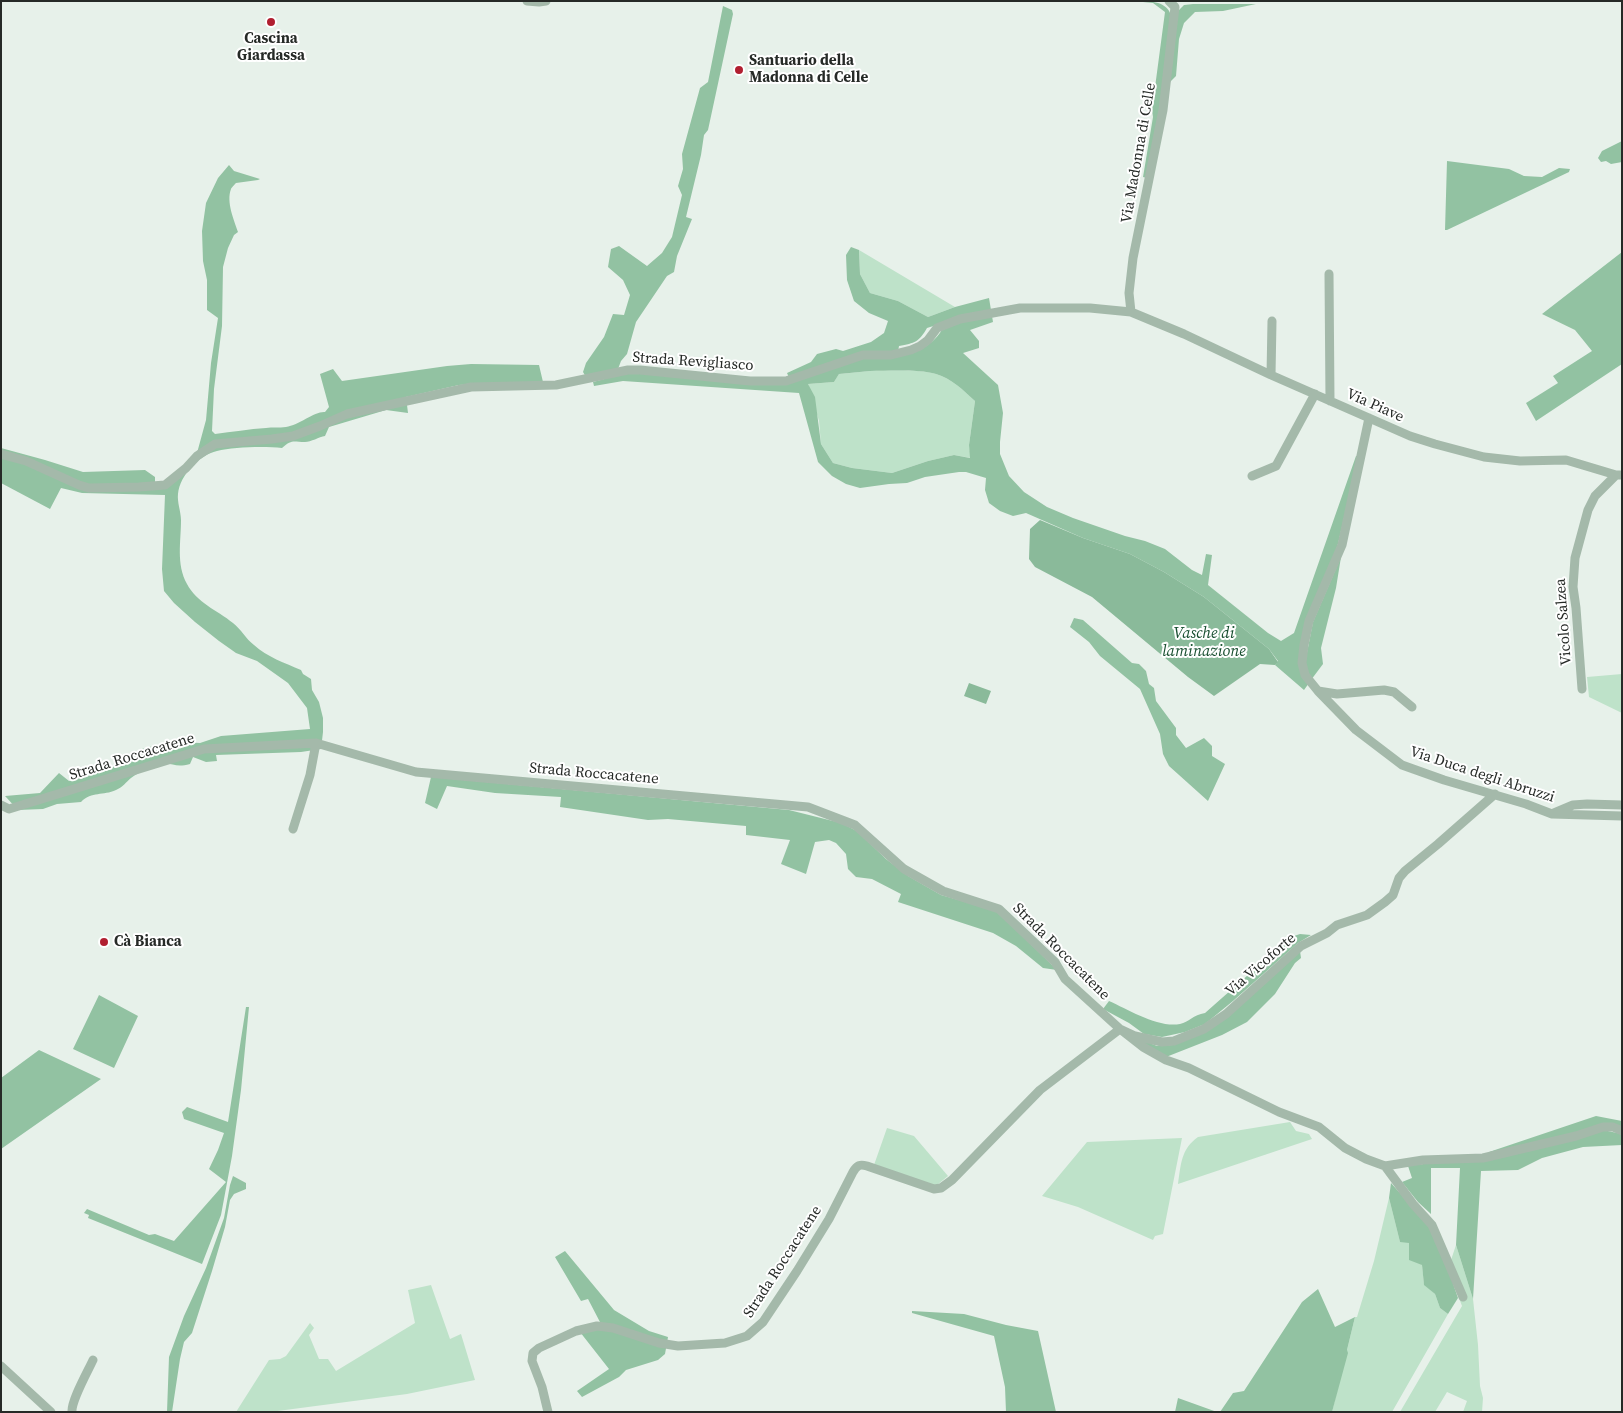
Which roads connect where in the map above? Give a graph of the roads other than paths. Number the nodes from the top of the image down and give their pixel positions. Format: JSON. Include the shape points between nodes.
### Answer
{"nodes":[{"id":1,"x":527,"y":1,"type":"edge"},
{"id":2,"x":546,"y":1,"type":"edge"},
{"id":3,"x":1169,"y":1,"type":"edge"},
{"id":4,"x":1329,"y":274,"type":"dead end"},
{"id":5,"x":1131,"y":312,"type":"junction"},
{"id":6,"x":1272,"y":321,"type":"dead end"},
{"id":7,"x":1271,"y":376,"type":"junction"},
{"id":8,"x":1315,"y":394,"type":"junction"},
{"id":9,"x":1330,"y":401,"type":"junction"},
{"id":10,"x":1369,"y":418,"type":"junction"},
{"id":11,"x":1,"y":454,"type":"edge"},
{"id":12,"x":1619,"y":475,"type":"edge"},
{"id":13,"x":1252,"y":476,"type":"dead end"},
{"id":14,"x":1582,"y":689,"type":"dead end"},
{"id":15,"x":1318,"y":691,"type":"junction"},
{"id":16,"x":1412,"y":707,"type":"dead end"},
{"id":17,"x":316,"y":743,"type":"junction"},
{"id":18,"x":1495,"y":794,"type":"junction"},
{"id":19,"x":1,"y":805,"type":"edge"},
{"id":20,"x":1622,"y":805,"type":"edge"},
{"id":21,"x":1552,"y":814,"type":"junction"},
{"id":22,"x":1622,"y":816,"type":"edge"},
{"id":23,"x":293,"y":829,"type":"dead end"},
{"id":24,"x":1120,"y":1029,"type":"junction"},
{"id":25,"x":1622,"y":1131,"type":"edge"},
{"id":26,"x":1385,"y":1166,"type":"junction"},
{"id":27,"x":1463,"y":1297,"type":"dead end"},
{"id":28,"x":93,"y":1360,"type":"dead end"},
{"id":29,"x":1,"y":1366,"type":"edge"},
{"id":30,"x":51,"y":1412,"type":"edge"},
{"id":31,"x":72,"y":1412,"type":"edge"},
{"id":32,"x":548,"y":1412,"type":"edge"}],
"edges":[{"from":1,"to":2,"type":"street"},
{"from":3,"to":5,"type":"street","name":"Via Madonna di Celle","via":[[1175,7],[1164,100],[1133,258],[1129,293]]},
{"from":4,"to":9,"type":"street"},
{"from":5,"to":7,"type":"street","name":"Via Piave"},
{"from":5,"to":11,"type":"street","name":"Strada Revigliasco","via":[[1090,308],[1020,308],[960,319],[937,328],[928,340],[911,350],[891,356],[863,355],[786,381],[750,381],[640,370],[556,386],[471,386],[347,414],[293,436],[215,444],[165,485],[89,488]]},
{"from":6,"to":7,"type":"street"},
{"from":7,"to":8,"type":"street","name":"Via Piave"},
{"from":8,"to":9,"type":"street","name":"Via Piave"},
{"from":8,"to":13,"type":"street","via":[[1276,466]]},
{"from":9,"to":10,"type":"street","name":"Via Piave"},
{"from":10,"to":12,"type":"street","name":"Via Piave","via":[[1410,436],[1484,457],[1520,461],[1566,460]]},
{"from":10,"to":15,"type":"street","name":"Via Duca degli Abruzzi","via":[[1342,545],[1309,621],[1304,645],[1302,663]]},
{"from":12,"to":14,"type":"street","name":"Vicolo Salzea","via":[[1596,496],[1588,510],[1575,558],[1573,587]]},
{"from":15,"to":16,"type":"street","via":[[1337,694],[1384,690],[1394,692]]},
{"from":15,"to":18,"type":"street","name":"Via Duca degli Abruzzi","via":[[1356,730],[1402,765]]},
{"from":17,"to":19,"type":"street","name":"Strada Roccacatene","via":[[204,749],[9,809]]},
{"from":17,"to":23,"type":"street"},
{"from":17,"to":24,"type":"street","name":"Strada Roccacatene","via":[[416,772],[808,808],[855,825],[904,869],[943,890],[999,909],[1056,962],[1065,979]]},
{"from":18,"to":21,"type":"street","name":"Via Duca degli Abruzzi"},
{"from":18,"to":24,"type":"street","name":"Via Vicoforte","via":[[1405,871],[1393,895],[1385,902],[1367,915],[1337,925],[1300,946],[1226,1014],[1204,1029],[1174,1041],[1162,1042]]},
{"from":20,"to":21,"type":"street","via":[[1573,804]]},
{"from":21,"to":22,"type":"street","name":"Via Duca degli Abruzzi"},
{"from":24,"to":26,"type":"street","name":"Strada Roccacatene","via":[[1166,1060],[1319,1127],[1345,1148]]},
{"from":24,"to":32,"type":"street","name":"Strada Roccacatene","via":[[1040,1090],[941,1188],[934,1189],[867,1166],[857,1166],[811,1249],[763,1322],[751,1334],[725,1343],[668,1346],[597,1326],[576,1331],[539,1348],[533,1354],[532,1362]]},
{"from":25,"to":26,"type":"street","via":[[1603,1127],[1483,1158],[1423,1160]]},
{"from":26,"to":27,"type":"street","name":"Strada Roccacatene","via":[[1432,1225]]},
{"from":28,"to":31,"type":"street"},
{"from":29,"to":30,"type":"street"}]}
